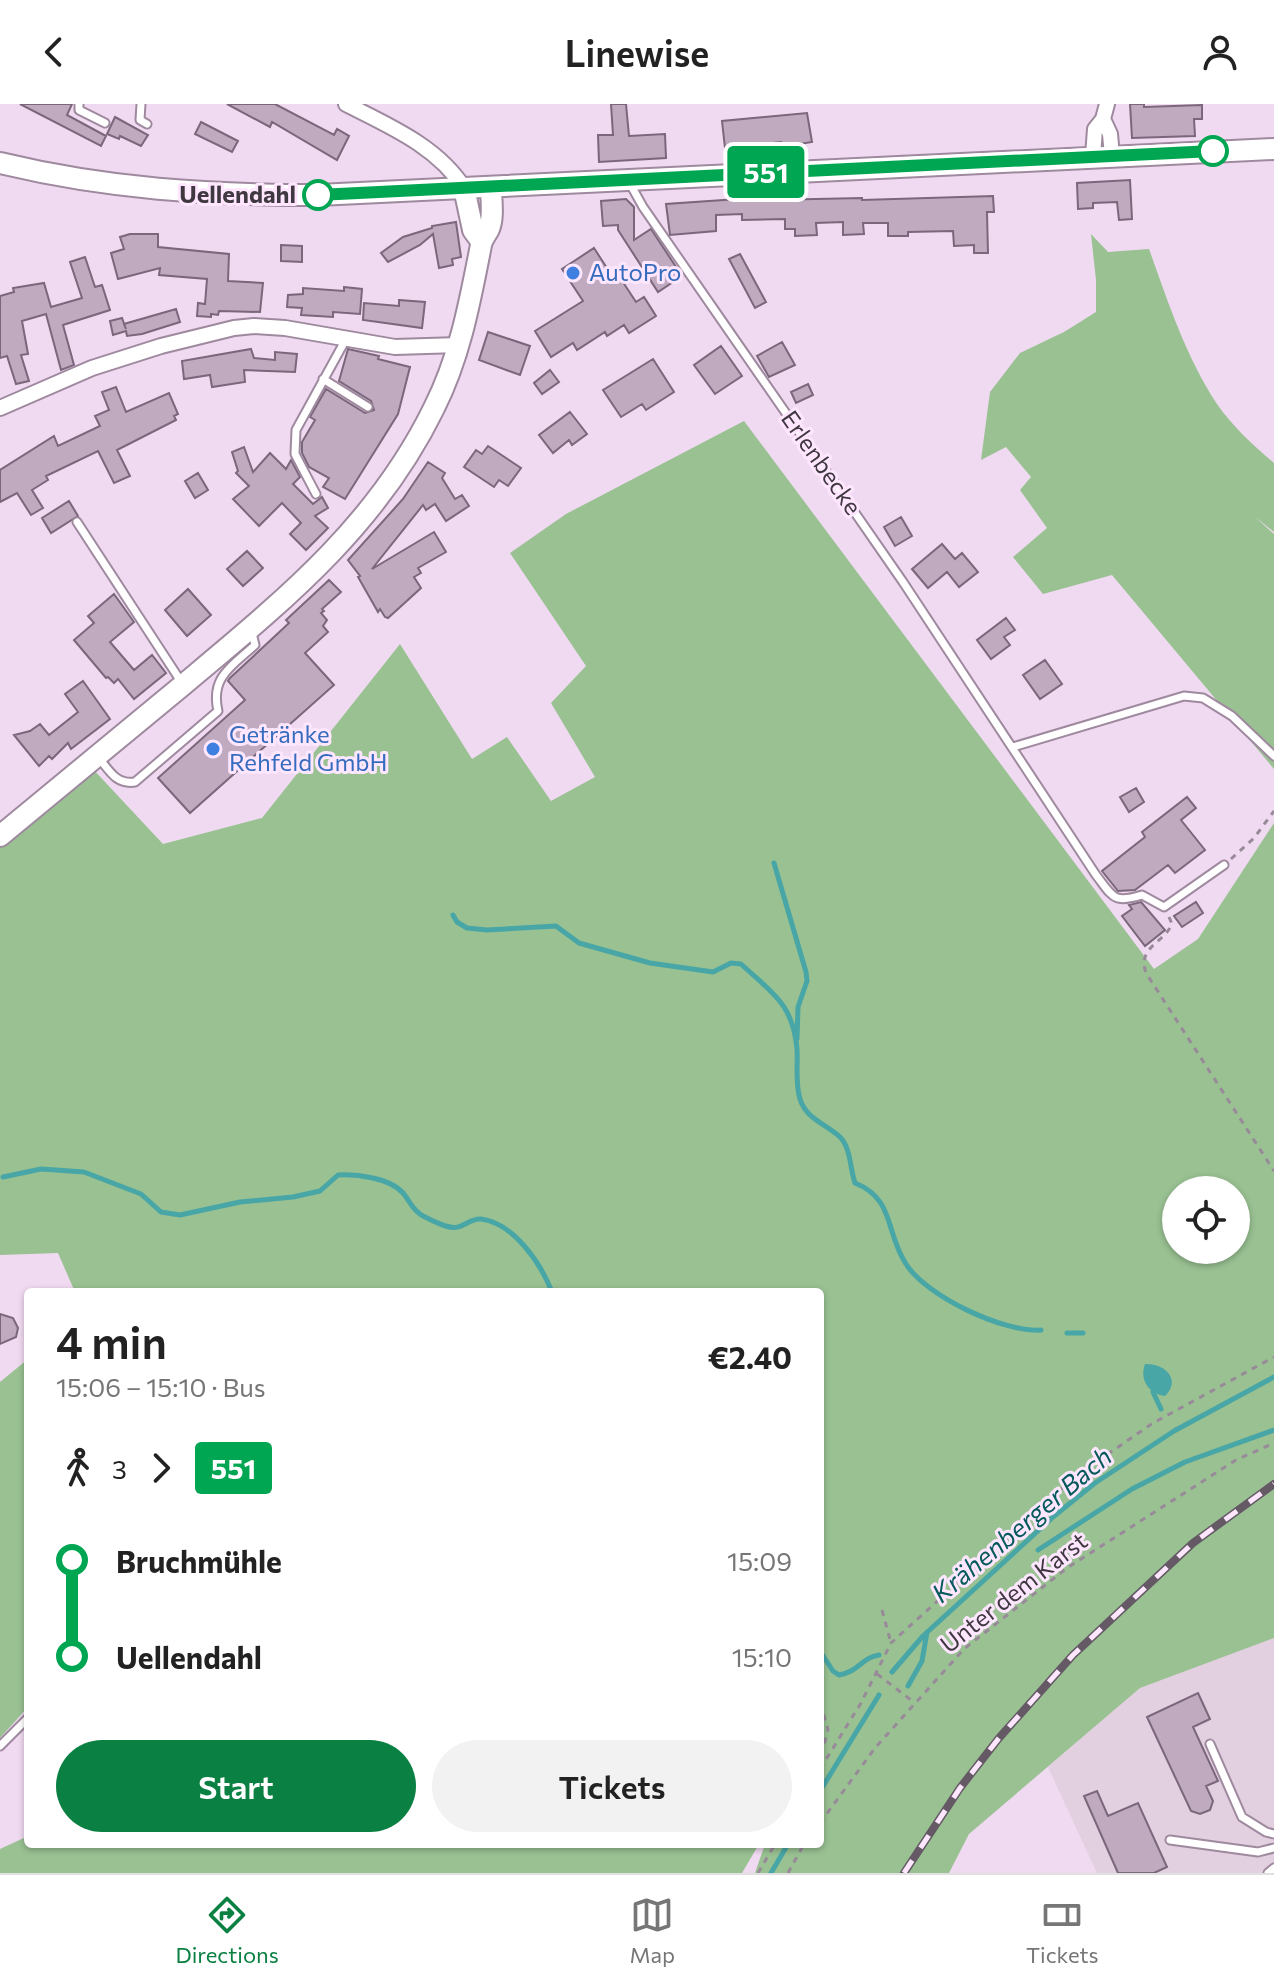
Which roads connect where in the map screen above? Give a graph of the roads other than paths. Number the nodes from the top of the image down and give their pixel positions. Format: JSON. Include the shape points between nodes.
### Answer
{"nodes":[{"id":1,"x":79,"y":104,"type":"edge"},
{"id":2,"x":141,"y":104,"type":"edge"},
{"id":3,"x":346,"y":104,"type":"edge"},
{"id":4,"x":1107,"y":104,"type":"edge"},
{"id":5,"x":105,"y":123,"type":"dead end"},
{"id":6,"x":147,"y":124,"type":"dead end"},
{"id":7,"x":1274,"y":149,"type":"edge"},
{"id":8,"x":1102,"y":156,"type":"junction"},
{"id":9,"x":0,"y":163,"type":"edge"},
{"id":10,"x":628,"y":180,"type":"junction"},
{"id":11,"x":491,"y":187,"type":"junction"},
{"id":12,"x":464,"y":188,"type":"junction"},
{"id":13,"x":481,"y":241,"type":"junction"},
{"id":14,"x":346,"y":339,"type":"junction"},
{"id":15,"x":459,"y":345,"type":"junction"},
{"id":16,"x":323,"y":379,"type":"junction"},
{"id":17,"x":368,"y":407,"type":"dead end"},
{"id":18,"x":0,"y":408,"type":"edge"},
{"id":19,"x":316,"y":494,"type":"dead end"},
{"id":20,"x":77,"y":522,"type":"dead end"},
{"id":21,"x":251,"y":628,"type":"junction"},
{"id":22,"x":183,"y":684,"type":"junction"},
{"id":23,"x":1013,"y":747,"type":"junction"},
{"id":24,"x":97,"y":756,"type":"junction"},
{"id":25,"x":1274,"y":756,"type":"edge"},
{"id":26,"x":0,"y":836,"type":"edge"},
{"id":27,"x":1224,"y":865,"type":"road end"},
{"id":28,"x":24,"y":1722,"type":"edge"},
{"id":29,"x":1210,"y":1744,"type":"dead end"},
{"id":30,"x":0,"y":1746,"type":"edge"},
{"id":31,"x":1274,"y":1834,"type":"edge"},
{"id":32,"x":1170,"y":1840,"type":"dead end"},
{"id":33,"x":1274,"y":1848,"type":"edge"},
{"id":34,"x":1274,"y":1868,"type":"edge"},
{"id":35,"x":1268,"y":1873,"type":"edge"}],
"edges":[{"from":1,"to":5,"type":"lane","via":[[79,110]]},
{"from":2,"to":6,"type":"lane","via":[[140,120]]},
{"from":3,"to":12,"type":"street","via":[[431,151]]},
{"from":4,"to":8,"type":"street","via":[[1103,119],[1110,134]]},
{"from":7,"to":8,"type":"main road"},
{"from":8,"to":10,"type":"main road"},
{"from":9,"to":12,"type":"main road","via":[[180,192],[318,195]]},
{"from":10,"to":11,"type":"main road"},
{"from":10,"to":23,"type":"lane","name":"Erlenbecke"},
{"from":11,"to":12,"type":"main road"},
{"from":11,"to":13,"type":"main road","via":[[490,223]]},
{"from":12,"to":13,"type":"main road","via":[[473,230]]},
{"from":13,"to":15,"type":"main road"},
{"from":14,"to":15,"type":"street","via":[[395,347]]},
{"from":14,"to":16,"type":"lane"},
{"from":14,"to":18,"type":"street","via":[[285,328],[226,329],[92,368]]},
{"from":15,"to":21,"type":"main road","via":[[434,408],[387,489],[317,569]]},
{"from":16,"to":17,"type":"lane"},
{"from":16,"to":19,"type":"lane","via":[[294,443]]},
{"from":20,"to":22,"type":"lane"},
{"from":21,"to":22,"type":"main road"},
{"from":21,"to":24,"type":"lane","via":[[255,645],[222,675],[214,694],[218,711],[135,782],[116,779]]},
{"from":22,"to":24,"type":"main road"},
{"from":23,"to":25,"type":"lane","via":[[1184,696],[1203,698],[1232,716]]},
{"from":23,"to":27,"type":"lane","name":"Erlenbecke","via":[[1115,899],[1142,895],[1164,907]]},
{"from":24,"to":26,"type":"main road"},
{"from":28,"to":30,"type":"lane"},
{"from":29,"to":31,"type":"lane","via":[[1242,1817]]},
{"from":32,"to":33,"type":"lane","via":[[1258,1852]]},
{"from":34,"to":35,"type":"lane"}]}
